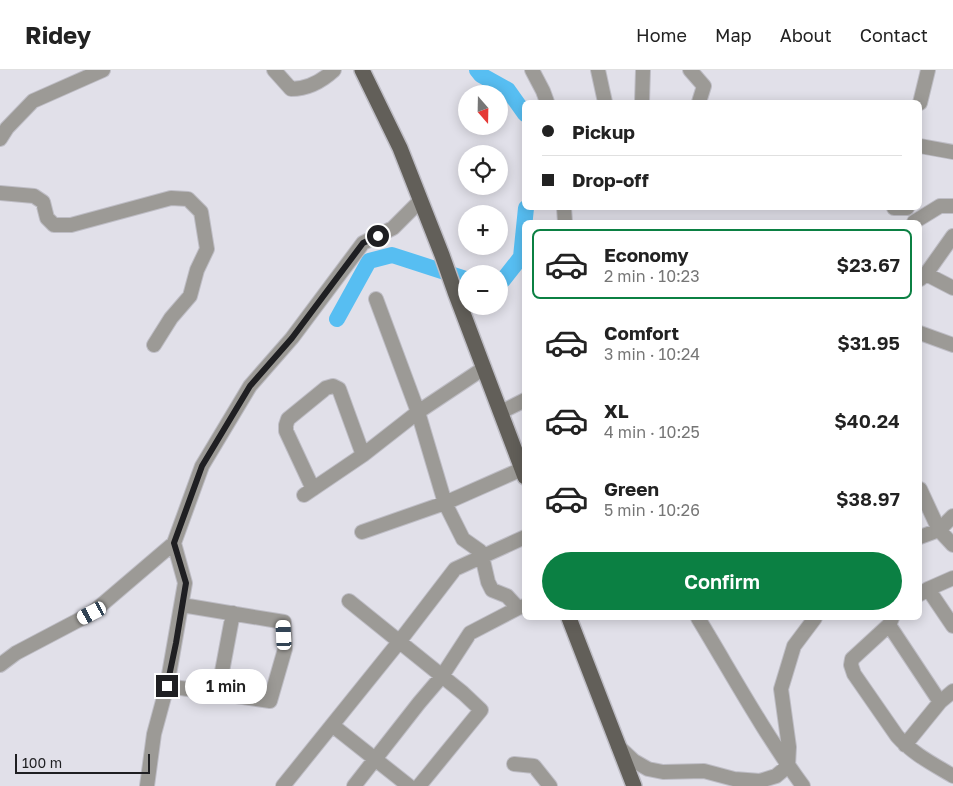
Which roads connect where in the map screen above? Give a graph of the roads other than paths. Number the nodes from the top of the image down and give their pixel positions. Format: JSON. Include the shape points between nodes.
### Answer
{"nodes":[{"id":1,"x":102,"y":70,"type":"edge"},
{"id":2,"x":274,"y":70,"type":"edge"},
{"id":3,"x":334,"y":70,"type":"edge"},
{"id":4,"x":362,"y":70,"type":"edge"},
{"id":5,"x":532,"y":70,"type":"edge"},
{"id":6,"x":598,"y":70,"type":"edge"},
{"id":7,"x":643,"y":70,"type":"edge"},
{"id":8,"x":690,"y":70,"type":"edge"},
{"id":9,"x":928,"y":70,"type":"edge"},
{"id":10,"x":545,"y":100,"type":"edge"},
{"id":11,"x":605,"y":100,"type":"edge"},
{"id":12,"x":642,"y":100,"type":"edge"},
{"id":13,"x":700,"y":100,"type":"edge"},
{"id":14,"x":921,"y":100,"type":"edge"},
{"id":15,"x":0,"y":139,"type":"edge"},
{"id":16,"x":922,"y":146,"type":"edge"},
{"id":17,"x":953,"y":152,"type":"edge"},
{"id":18,"x":0,"y":193,"type":"edge"},
{"id":19,"x":420,"y":201,"type":"junction"},
{"id":20,"x":946,"y":206,"type":"edge"},
{"id":21,"x":922,"y":207,"type":"edge"},
{"id":22,"x":918,"y":220,"type":"edge"},
{"id":23,"x":953,"y":236,"type":"edge"},
{"id":24,"x":923,"y":276,"type":"edge"},
{"id":25,"x":953,"y":288,"type":"edge"},
{"id":26,"x":376,"y":299,"type":"dead end"},
{"id":27,"x":922,"y":335,"type":"edge"},
{"id":28,"x":154,"y":345,"type":"dead end"},
{"id":29,"x":953,"y":345,"type":"edge"},
{"id":30,"x":484,"y":368,"type":"junction"},
{"id":31,"x":522,"y":401,"type":"edge"},
{"id":32,"x":418,"y":412,"type":"junction"},
{"id":33,"x":500,"y":412,"type":"junction"},
{"id":34,"x":362,"y":455,"type":"junction"},
{"id":35,"x":522,"y":470,"type":"edge"},
{"id":36,"x":522,"y":473,"type":"edge"},
{"id":37,"x":922,"y":493,"type":"edge"},
{"id":38,"x":445,"y":503,"type":"junction"},
{"id":39,"x":953,"y":516,"type":"edge"},
{"id":40,"x":939,"y":530,"type":"junction"},
{"id":41,"x":362,"y":532,"type":"dead end"},
{"id":42,"x":922,"y":536,"type":"edge"},
{"id":43,"x":522,"y":538,"type":"edge"},
{"id":44,"x":174,"y":543,"type":"junction"},
{"id":45,"x":953,"y":545,"type":"edge"},
{"id":46,"x":482,"y":556,"type":"junction"},
{"id":47,"x":953,"y":578,"type":"edge"},
{"id":48,"x":924,"y":592,"type":"edge"},
{"id":49,"x":349,"y":601,"type":"dead end"},
{"id":50,"x":182,"y":605,"type":"junction"},
{"id":51,"x":522,"y":607,"type":"edge"},
{"id":52,"x":233,"y":613,"type":"junction"},
{"id":53,"x":570,"y":620,"type":"edge"},
{"id":54,"x":699,"y":620,"type":"edge"},
{"id":55,"x":813,"y":620,"type":"edge"},
{"id":56,"x":891,"y":621,"type":"edge"},
{"id":57,"x":953,"y":626,"type":"edge"},
{"id":58,"x":400,"y":642,"type":"junction"},
{"id":59,"x":0,"y":665,"type":"edge"},
{"id":60,"x":442,"y":676,"type":"junction"},
{"id":61,"x":167,"y":686,"type":"junction"},
{"id":62,"x":953,"y":691,"type":"edge"},
{"id":63,"x":218,"y":693,"type":"junction"},
{"id":64,"x":940,"y":702,"type":"junction"},
{"id":65,"x":332,"y":725,"type":"junction"},
{"id":66,"x":618,"y":745,"type":"junction"},
{"id":67,"x":905,"y":745,"type":"junction"},
{"id":68,"x":374,"y":759,"type":"junction"},
{"id":69,"x":514,"y":764,"type":"dead end"},
{"id":70,"x":788,"y":766,"type":"junction"},
{"id":71,"x":953,"y":776,"type":"edge"},
{"id":72,"x":633,"y":783,"type":"edge"},
{"id":73,"x":146,"y":786,"type":"edge"},
{"id":74,"x":284,"y":786,"type":"edge"},
{"id":75,"x":354,"y":786,"type":"edge"},
{"id":76,"x":409,"y":786,"type":"edge"},
{"id":77,"x":418,"y":786,"type":"edge"},
{"id":78,"x":550,"y":786,"type":"edge"},
{"id":79,"x":803,"y":786,"type":"edge"}],
"edges":[{"from":1,"to":15,"type":"street","via":[[33,101]]},
{"from":2,"to":3,"type":"street","via":[[290,89],[301,89],[324,80]]},
{"from":4,"to":19,"type":"main road","via":[[400,148]]},
{"from":5,"to":10,"type":"street"},
{"from":6,"to":11,"type":"street"},
{"from":7,"to":12,"type":"street"},
{"from":8,"to":13,"type":"street","via":[[704,86]]},
{"from":9,"to":14,"type":"street"},
{"from":16,"to":17,"type":"street"},
{"from":18,"to":28,"type":"street","via":[[34,196],[43,202],[54,225],[71,225],[171,198],[188,199],[201,212],[207,249],[190,296]]},
{"from":19,"to":30,"type":"main road"},
{"from":19,"to":44,"type":"street","via":[[393,228],[363,243],[292,338],[250,386],[202,466]]},
{"from":20,"to":21,"type":"street"},
{"from":20,"to":22,"type":"street"},
{"from":23,"to":24,"type":"street"},
{"from":24,"to":25,"type":"street"},
{"from":26,"to":32,"type":"street"},
{"from":27,"to":29,"type":"street"},
{"from":30,"to":32,"type":"street"},
{"from":30,"to":33,"type":"main road"},
{"from":31,"to":33,"type":"street"},
{"from":32,"to":34,"type":"street"},
{"from":32,"to":38,"type":"street"},
{"from":33,"to":35,"type":"main road"},
{"from":34,"to":34,"type":"street","via":[[339,389],[333,386],[326,388],[288,419],[286,431],[309,492]]},
{"from":36,"to":38,"type":"street"},
{"from":37,"to":40,"type":"street"},
{"from":38,"to":41,"type":"street"},
{"from":38,"to":46,"type":"street","via":[[462,539],[480,551]]},
{"from":39,"to":40,"type":"street"},
{"from":40,"to":42,"type":"street"},
{"from":40,"to":45,"type":"street"},
{"from":43,"to":46,"type":"street"},
{"from":44,"to":50,"type":"street","via":[[186,583]]},
{"from":44,"to":59,"type":"street","via":[[92,613],[16,653]]},
{"from":46,"to":51,"type":"street","via":[[492,590]]},
{"from":46,"to":58,"type":"street","via":[[455,569]]},
{"from":47,"to":48,"type":"street"},
{"from":48,"to":57,"type":"street"},
{"from":49,"to":58,"type":"street"},
{"from":50,"to":52,"type":"street"},
{"from":50,"to":61,"type":"street"},
{"from":51,"to":60,"type":"street","via":[[470,633]]},
{"from":52,"to":63,"type":"street"},
{"from":52,"to":63,"type":"street","via":[[284,622],[285,649],[270,701]]},
{"from":53,"to":66,"type":"main road"},
{"from":54,"to":70,"type":"street"},
{"from":55,"to":70,"type":"street","via":[[794,646],[781,689]]},
{"from":56,"to":64,"type":"street"},
{"from":56,"to":67,"type":"street","via":[[852,659],[851,665],[854,674]]},
{"from":58,"to":60,"type":"street"},
{"from":58,"to":65,"type":"street"},
{"from":60,"to":68,"type":"street"},
{"from":60,"to":77,"type":"street","via":[[480,710]]},
{"from":61,"to":63,"type":"street"},
{"from":61,"to":73,"type":"street","via":[[154,734]]},
{"from":62,"to":64,"type":"street"},
{"from":64,"to":67,"type":"street"},
{"from":65,"to":68,"type":"street"},
{"from":65,"to":74,"type":"street"},
{"from":66,"to":70,"type":"street","via":[[634,761],[648,769],[663,772],[704,771],[734,779],[760,781],[776,776]]},
{"from":66,"to":72,"type":"main road"},
{"from":67,"to":71,"type":"street"},
{"from":68,"to":75,"type":"street"},
{"from":68,"to":76,"type":"street"},
{"from":69,"to":78,"type":"street","via":[[534,766]]},
{"from":70,"to":79,"type":"street"}]}
